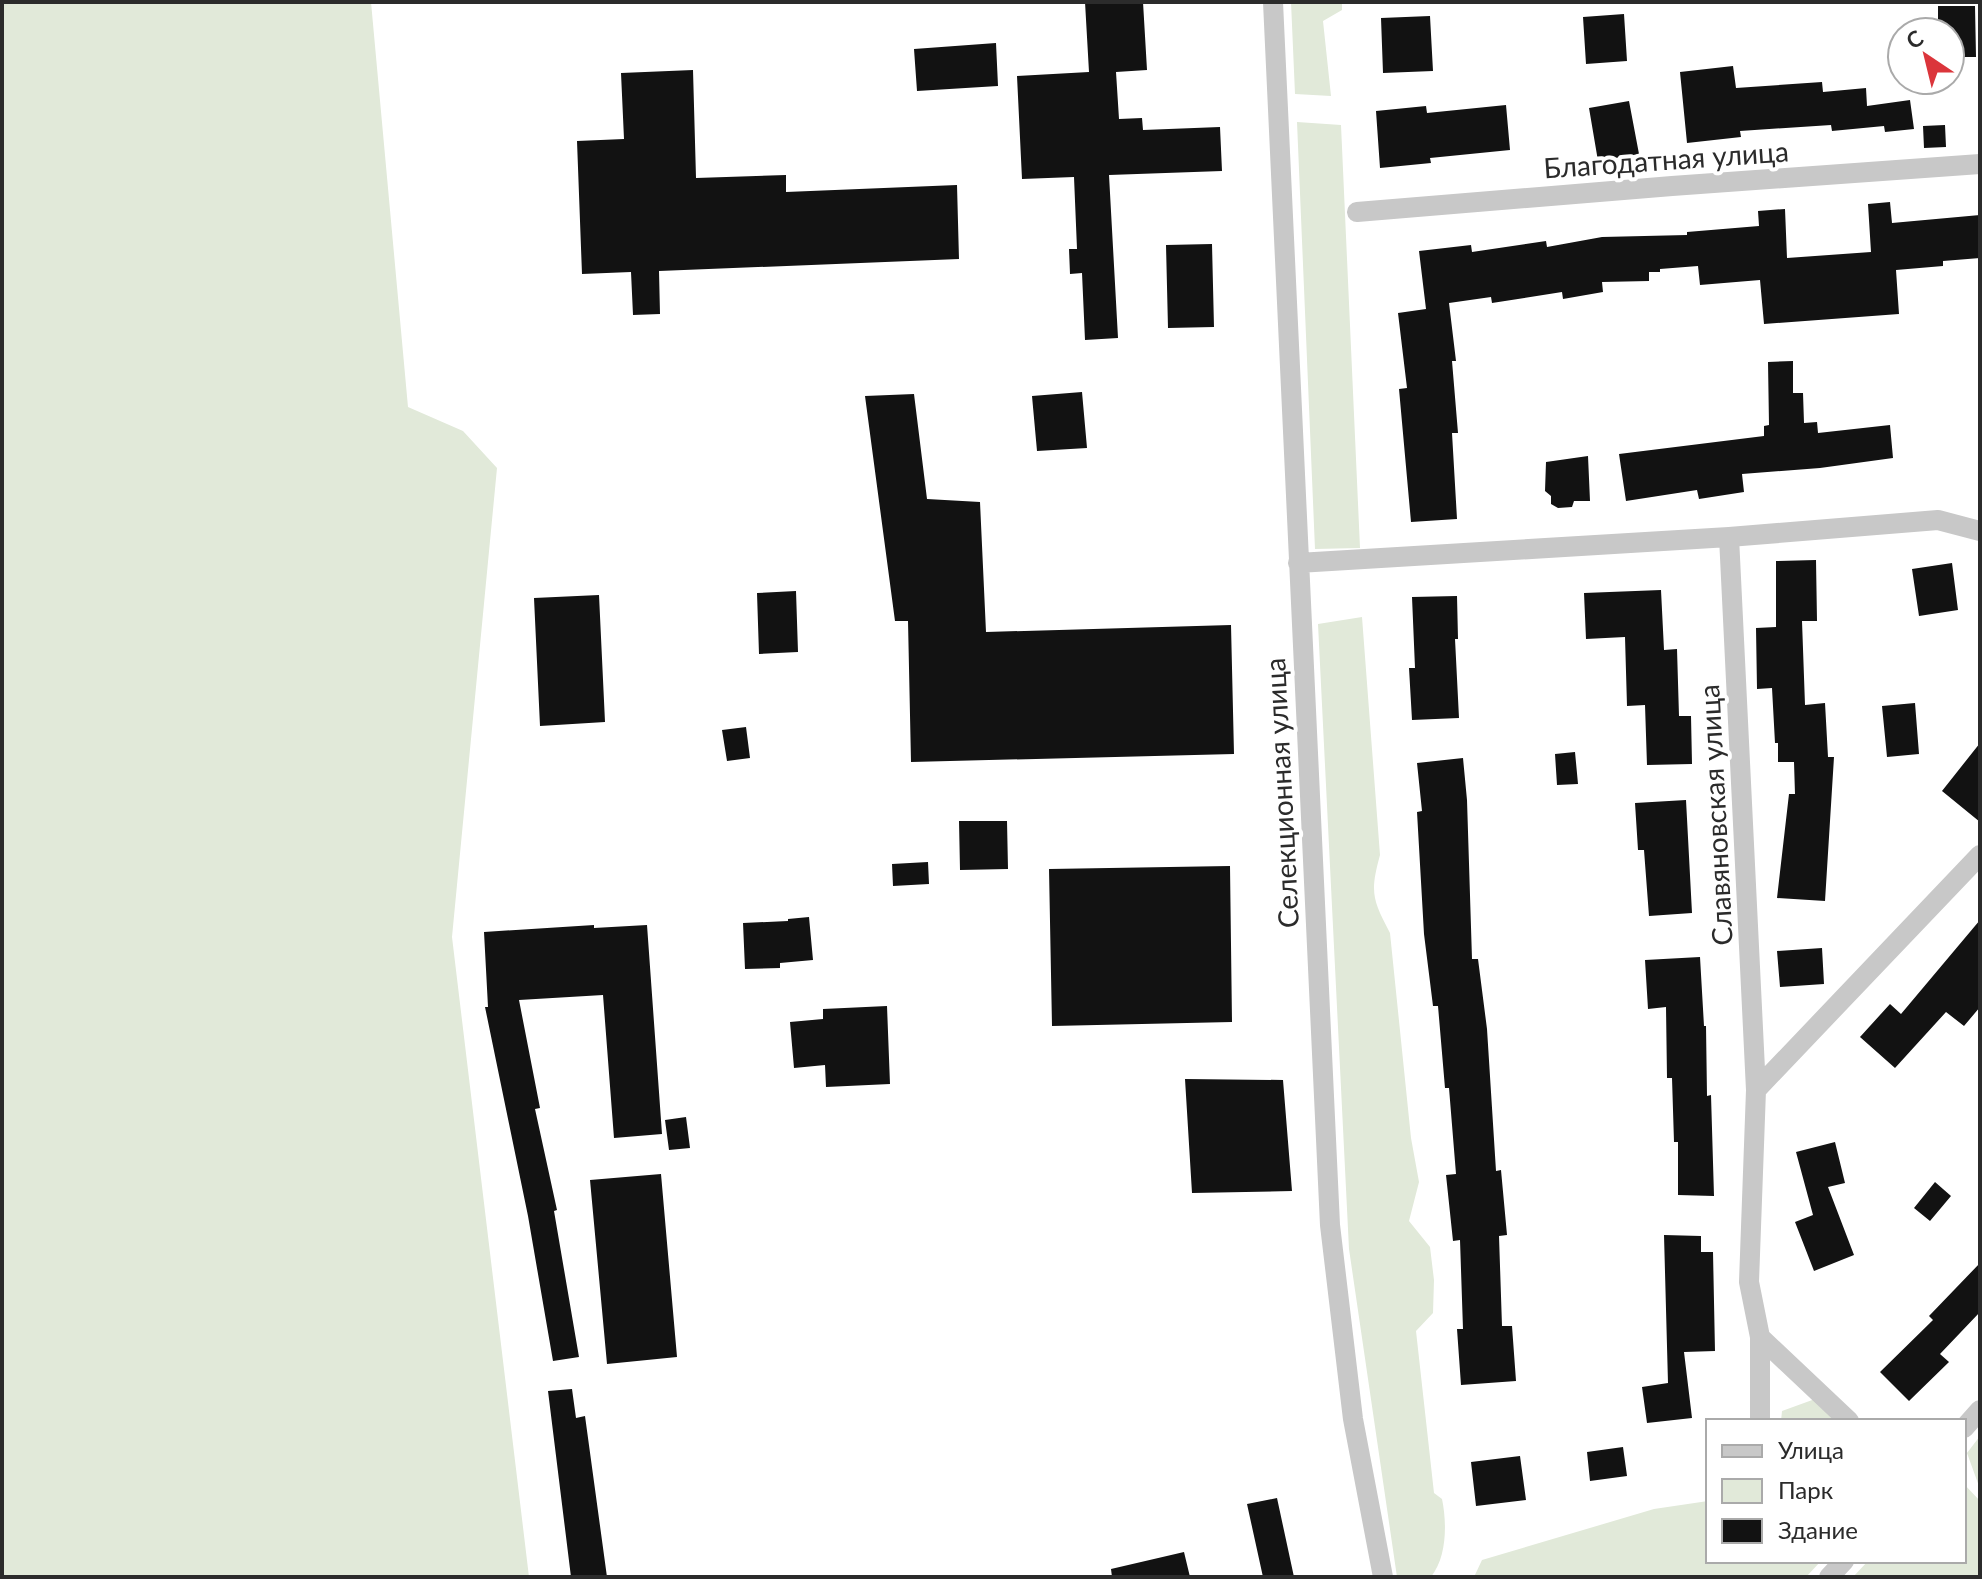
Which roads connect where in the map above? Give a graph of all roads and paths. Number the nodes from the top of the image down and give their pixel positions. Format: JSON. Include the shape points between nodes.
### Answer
{"nodes":[{"id":1,"x":1273,"y":2,"type":"edge"},
{"id":2,"x":1980,"y":164,"type":"edge"},
{"id":3,"x":1357,"y":212,"type":"dead end"},
{"id":4,"x":1980,"y":531,"type":"edge"},
{"id":5,"x":1729,"y":537,"type":"junction"},
{"id":6,"x":1298,"y":563,"type":"junction"},
{"id":7,"x":1980,"y":855,"type":"edge"},
{"id":8,"x":1756,"y":1090,"type":"junction"},
{"id":9,"x":1760,"y":1337,"type":"junction"},
{"id":10,"x":1980,"y":1410,"type":"edge"},
{"id":11,"x":1760,"y":1419,"type":"edge"},
{"id":12,"x":1847,"y":1419,"type":"edge"},
{"id":13,"x":1966,"y":1426,"type":"edge"},
{"id":14,"x":1383,"y":1577,"type":"edge"}],
"edges":[{"from":1,"to":6,"type":"street","name":"Селекционная улица"},
{"from":2,"to":3,"type":"street","name":"Благодатная улица"},
{"from":4,"to":5,"type":"street","via":[[1938,520]]},
{"from":5,"to":6,"type":"street"},
{"from":5,"to":8,"type":"street","name":"Славяновская улица"},
{"from":6,"to":14,"type":"street","name":"Селекционная улица","via":[[1330,1225],[1353,1419]]},
{"from":7,"to":8,"type":"street"},
{"from":8,"to":9,"type":"street","name":"Славяновская улица","via":[[1749,1282]]},
{"from":9,"to":11,"type":"street","name":"Славяновская улица"},
{"from":9,"to":12,"type":"street"},
{"from":10,"to":13,"type":"street"}]}
